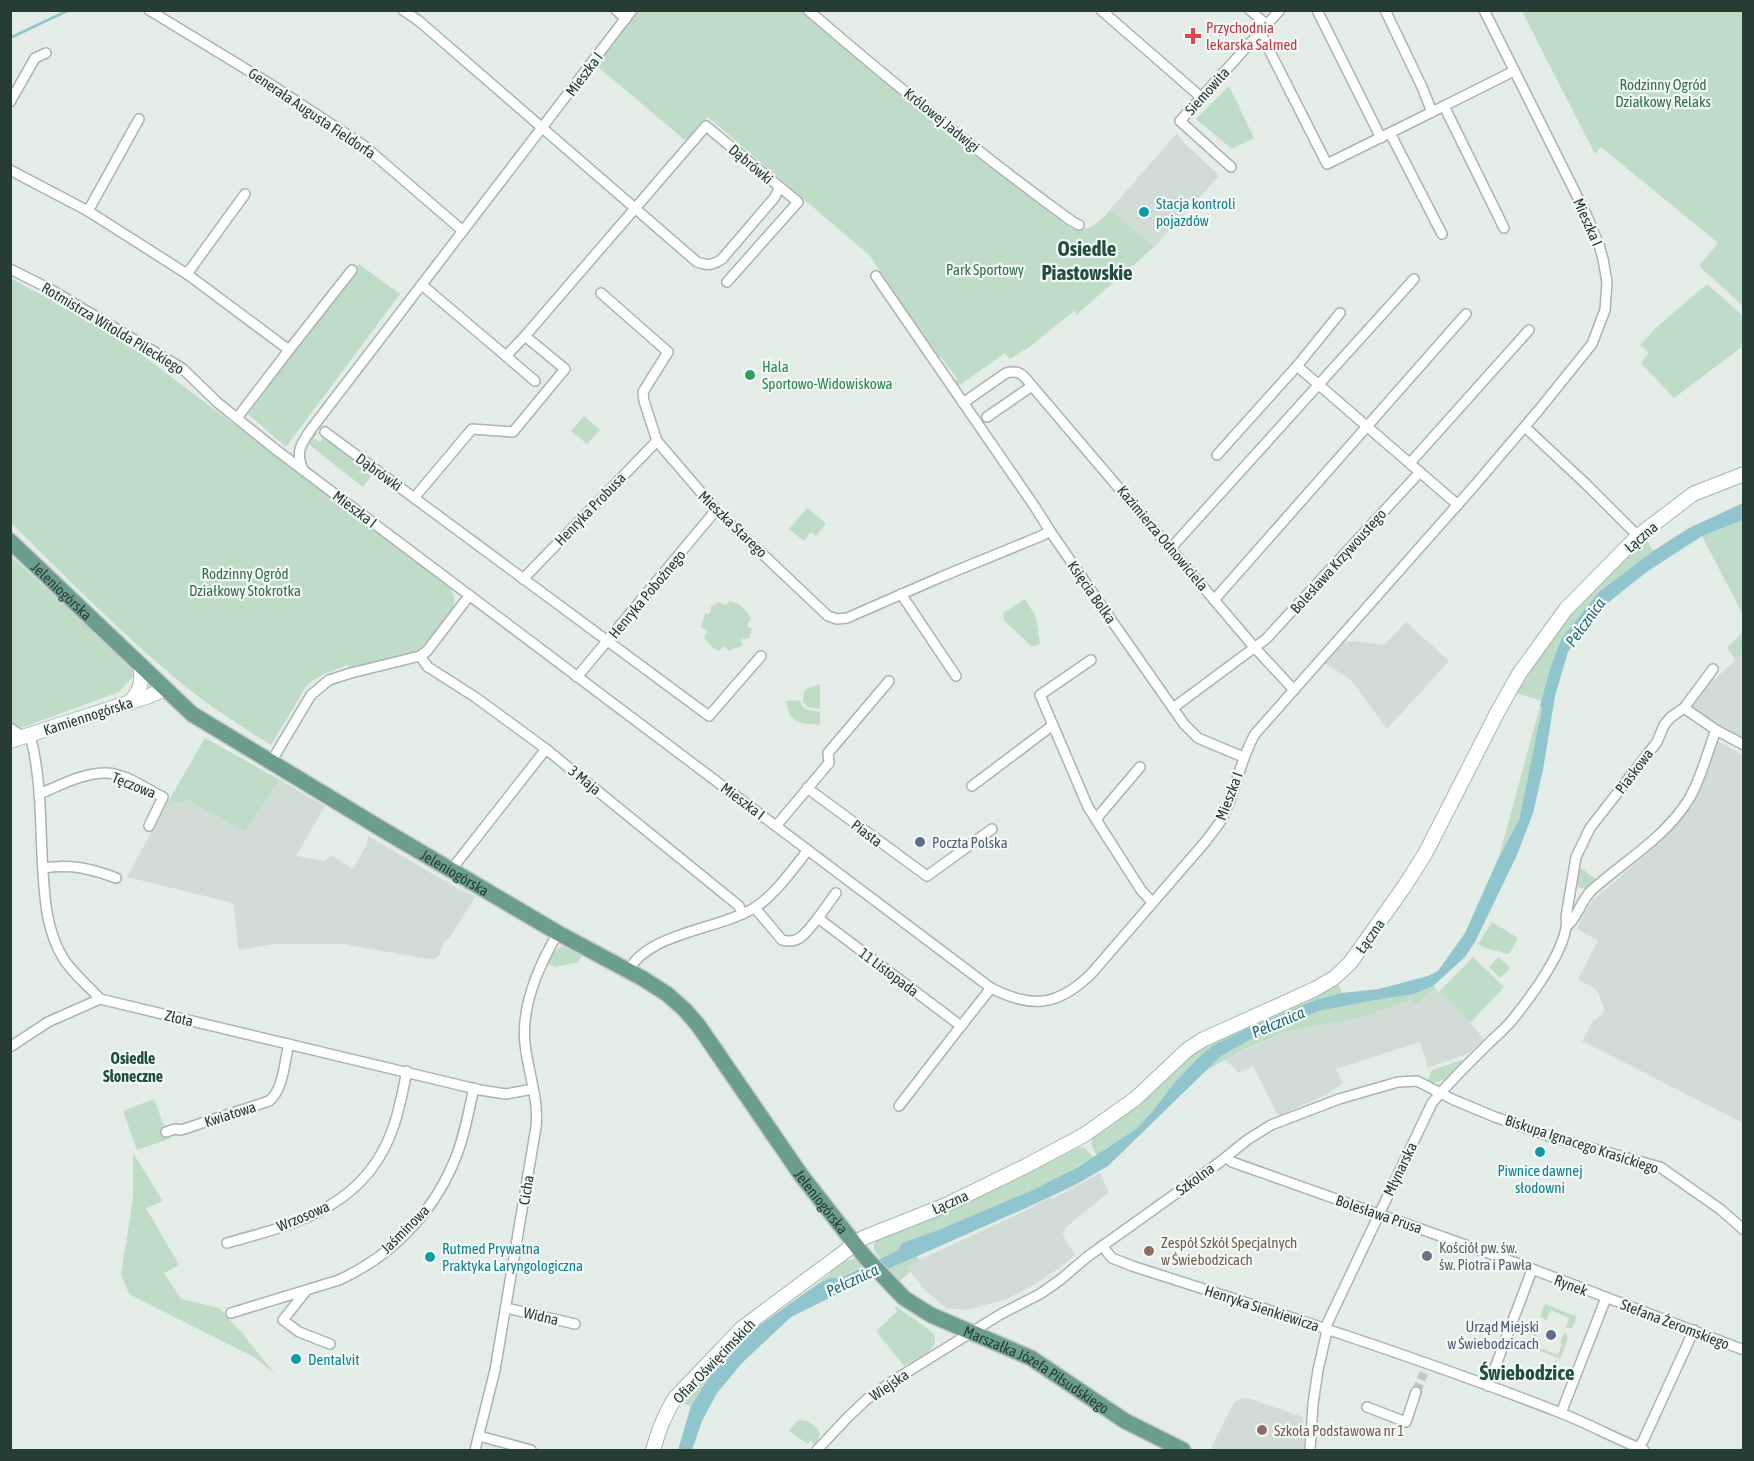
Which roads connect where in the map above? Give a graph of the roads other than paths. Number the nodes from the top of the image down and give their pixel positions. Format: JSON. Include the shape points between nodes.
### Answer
{"nodes":[{"id":1,"x":149,"y":10,"type":"edge"},
{"id":2,"x":403,"y":10,"type":"edge"},
{"id":3,"x":616,"y":10,"type":"edge"},
{"id":4,"x":632,"y":10,"type":"edge"},
{"id":5,"x":808,"y":10,"type":"edge"},
{"id":6,"x":1101,"y":10,"type":"edge"},
{"id":7,"x":1250,"y":10,"type":"edge"},
{"id":8,"x":1280,"y":10,"type":"edge"},
{"id":9,"x":1317,"y":10,"type":"edge"},
{"id":10,"x":1385,"y":10,"type":"edge"},
{"id":11,"x":1484,"y":10,"type":"edge"},
{"id":12,"x":626,"y":19,"type":"junction"},
{"id":13,"x":1264,"y":29,"type":"junction"},
{"id":14,"x":45,"y":53,"type":"dead end"},
{"id":15,"x":1514,"y":71,"type":"junction"},
{"id":16,"x":1202,"y":98,"type":"junction"},
{"id":17,"x":10,"y":102,"type":"edge"},
{"id":18,"x":1444,"y":106,"type":"junction"},
{"id":19,"x":1432,"y":112,"type":"junction"},
{"id":20,"x":139,"y":119,"type":"dead end"},
{"id":21,"x":543,"y":128,"type":"junction"},
{"id":22,"x":1385,"y":135,"type":"junction"},
{"id":23,"x":1231,"y":167,"type":"dead end"},
{"id":24,"x":10,"y":170,"type":"edge"},
{"id":25,"x":779,"y":188,"type":"junction"},
{"id":26,"x":245,"y":194,"type":"dead end"},
{"id":27,"x":635,"y":207,"type":"junction"},
{"id":28,"x":88,"y":211,"type":"junction"},
{"id":29,"x":1079,"y":225,"type":"dead end"},
{"id":30,"x":1504,"y":228,"type":"dead end"},
{"id":31,"x":463,"y":231,"type":"junction"},
{"id":32,"x":1442,"y":234,"type":"dead end"},
{"id":33,"x":10,"y":268,"type":"edge"},
{"id":34,"x":352,"y":270,"type":"dead end"},
{"id":35,"x":187,"y":274,"type":"junction"},
{"id":36,"x":876,"y":276,"type":"dead end"},
{"id":37,"x":1414,"y":279,"type":"dead end"},
{"id":38,"x":727,"y":282,"type":"dead end"},
{"id":39,"x":422,"y":285,"type":"junction"},
{"id":40,"x":601,"y":293,"type":"dead end"},
{"id":41,"x":1340,"y":313,"type":"dead end"},
{"id":42,"x":1466,"y":314,"type":"dead end"},
{"id":43,"x":1529,"y":330,"type":"dead end"},
{"id":44,"x":525,"y":336,"type":"junction"},
{"id":45,"x":289,"y":350,"type":"junction"},
{"id":46,"x":506,"y":356,"type":"junction"},
{"id":47,"x":1297,"y":366,"type":"junction"},
{"id":48,"x":535,"y":381,"type":"dead end"},
{"id":49,"x":1319,"y":385,"type":"junction"},
{"id":50,"x":1032,"y":386,"type":"junction"},
{"id":51,"x":963,"y":403,"type":"junction"},
{"id":52,"x":987,"y":417,"type":"dead end"},
{"id":53,"x":237,"y":418,"type":"junction"},
{"id":54,"x":1368,"y":427,"type":"junction"},
{"id":55,"x":1525,"y":427,"type":"junction"},
{"id":56,"x":325,"y":432,"type":"dead end"},
{"id":57,"x":657,"y":441,"type":"junction"},
{"id":58,"x":1217,"y":455,"type":"dead end"},
{"id":59,"x":1410,"y":464,"type":"junction"},
{"id":60,"x":303,"y":470,"type":"junction"},
{"id":61,"x":1420,"y":472,"type":"junction"},
{"id":62,"x":1743,"y":474,"type":"edge"},
{"id":63,"x":414,"y":498,"type":"junction"},
{"id":64,"x":1458,"y":504,"type":"junction"},
{"id":65,"x":716,"y":510,"type":"junction"},
{"id":66,"x":1050,"y":531,"type":"junction"},
{"id":67,"x":1638,"y":536,"type":"junction"},
{"id":68,"x":10,"y":541,"type":"edge"},
{"id":69,"x":1171,"y":548,"type":"junction"},
{"id":70,"x":523,"y":579,"type":"junction"},
{"id":71,"x":901,"y":594,"type":"junction"},
{"id":72,"x":470,"y":596,"type":"junction"},
{"id":73,"x":1214,"y":600,"type":"junction"},
{"id":74,"x":607,"y":642,"type":"junction"},
{"id":75,"x":1255,"y":648,"type":"junction"},
{"id":76,"x":420,"y":656,"type":"junction"},
{"id":77,"x":761,"y":656,"type":"dead end"},
{"id":78,"x":1091,"y":660,"type":"dead end"},
{"id":79,"x":140,"y":665,"type":"junction"},
{"id":80,"x":1713,"y":669,"type":"dead end"},
{"id":81,"x":956,"y":676,"type":"dead end"},
{"id":82,"x":576,"y":677,"type":"junction"},
{"id":83,"x":889,"y":681,"type":"dead end"},
{"id":84,"x":165,"y":689,"type":"junction"},
{"id":85,"x":1294,"y":690,"type":"junction"},
{"id":86,"x":129,"y":703,"type":"junction"},
{"id":87,"x":1173,"y":708,"type":"junction"},
{"id":88,"x":1684,"y":708,"type":"junction"},
{"id":89,"x":1053,"y":725,"type":"junction"},
{"id":90,"x":1716,"y":730,"type":"junction"},
{"id":91,"x":18,"y":735,"type":"edge"},
{"id":92,"x":1743,"y":745,"type":"edge"},
{"id":93,"x":546,"y":749,"type":"junction"},
{"id":94,"x":1243,"y":757,"type":"junction"},
{"id":95,"x":271,"y":762,"type":"junction"},
{"id":96,"x":1140,"y":767,"type":"dead end"},
{"id":97,"x":972,"y":786,"type":"dead end"},
{"id":98,"x":807,"y":788,"type":"junction"},
{"id":99,"x":39,"y":794,"type":"junction"},
{"id":100,"x":1096,"y":819,"type":"junction"},
{"id":101,"x":149,"y":826,"type":"dead end"},
{"id":102,"x":776,"y":826,"type":"junction"},
{"id":103,"x":992,"y":829,"type":"dead end"},
{"id":104,"x":808,"y":850,"type":"junction"},
{"id":105,"x":43,"y":868,"type":"junction"},
{"id":106,"x":451,"y":870,"type":"junction"},
{"id":107,"x":116,"y":878,"type":"dead end"},
{"id":108,"x":1572,"y":883,"type":"junction"},
{"id":109,"x":836,"y":893,"type":"dead end"},
{"id":110,"x":1589,"y":893,"type":"junction"},
{"id":111,"x":1152,"y":902,"type":"junction"},
{"id":112,"x":754,"y":908,"type":"junction"},
{"id":113,"x":742,"y":914,"type":"junction"},
{"id":114,"x":818,"y":918,"type":"junction"},
{"id":115,"x":1568,"y":925,"type":"junction"},
{"id":116,"x":558,"y":933,"type":"junction"},
{"id":117,"x":628,"y":970,"type":"junction"},
{"id":118,"x":991,"y":988,"type":"junction"},
{"id":119,"x":100,"y":999,"type":"junction"},
{"id":120,"x":961,"y":1026,"type":"junction"},
{"id":121,"x":289,"y":1044,"type":"junction"},
{"id":122,"x":10,"y":1047,"type":"edge"},
{"id":123,"x":408,"y":1071,"type":"junction"},
{"id":124,"x":474,"y":1088,"type":"junction"},
{"id":125,"x":533,"y":1089,"type":"junction"},
{"id":126,"x":1441,"y":1093,"type":"junction"},
{"id":127,"x":899,"y":1106,"type":"dead end"},
{"id":128,"x":166,"y":1132,"type":"dead end"},
{"id":129,"x":1226,"y":1157,"type":"junction"},
{"id":130,"x":1378,"y":1214,"type":"junction"},
{"id":131,"x":1743,"y":1230,"type":"edge"},
{"id":132,"x":227,"y":1243,"type":"dead end"},
{"id":133,"x":855,"y":1244,"type":"junction"},
{"id":134,"x":1102,"y":1246,"type":"junction"},
{"id":135,"x":865,"y":1257,"type":"joint"},
{"id":136,"x":1533,"y":1270,"type":"junction"},
{"id":137,"x":306,"y":1291,"type":"junction"},
{"id":138,"x":1606,"y":1298,"type":"junction"},
{"id":139,"x":506,"y":1308,"type":"junction"},
{"id":140,"x":231,"y":1313,"type":"dead end"},
{"id":141,"x":576,"y":1324,"type":"dead end"},
{"id":142,"x":1326,"y":1329,"type":"junction"},
{"id":143,"x":1694,"y":1330,"type":"junction"},
{"id":144,"x":970,"y":1333,"type":"junction"},
{"id":145,"x":330,"y":1344,"type":"dead end"},
{"id":146,"x":1743,"y":1350,"type":"edge"},
{"id":147,"x":1488,"y":1386,"type":"junction"},
{"id":148,"x":1416,"y":1392,"type":"tunnel mouth"},
{"id":149,"x":1367,"y":1407,"type":"dead end"},
{"id":150,"x":1561,"y":1413,"type":"junction"},
{"id":151,"x":479,"y":1436,"type":"junction"},
{"id":152,"x":475,"y":1450,"type":"edge"},
{"id":153,"x":531,"y":1450,"type":"edge"},
{"id":154,"x":652,"y":1450,"type":"edge"},
{"id":155,"x":817,"y":1450,"type":"edge"},
{"id":156,"x":1183,"y":1450,"type":"edge"},
{"id":157,"x":1310,"y":1450,"type":"edge"},
{"id":158,"x":1639,"y":1450,"type":"edge"}],
"edges":[{"from":1,"to":31,"type":"street","name":"Generała Augusta Fieldorfa","via":[[363,145]]},
{"from":2,"to":21,"type":"street","name":"Dąbrówki"},
{"from":3,"to":12,"type":"street"},
{"from":4,"to":12,"type":"street","name":"Mieszka I"},
{"from":5,"to":29,"type":"street","name":"Królowej Jadwigi","via":[[1021,184]]},
{"from":6,"to":16,"type":"street"},
{"from":7,"to":13,"type":"street"},
{"from":8,"to":13,"type":"street","name":"Siemowita"},
{"from":9,"to":22,"type":"street"},
{"from":10,"to":19,"type":"street"},
{"from":11,"to":15,"type":"street","name":"Mieszka I"},
{"from":12,"to":21,"type":"street","name":"Mieszka I"},
{"from":13,"to":16,"type":"street","name":"Siemowita"},
{"from":13,"to":22,"type":"street","via":[[1327,164]]},
{"from":14,"to":17,"type":"street","via":[[35,58]]},
{"from":15,"to":18,"type":"street"},
{"from":15,"to":55,"type":"street","name":"Mieszka I","via":[[1594,235],[1607,282],[1605,310],[1592,344]]},
{"from":16,"to":23,"type":"street","name":"Siemowita","via":[[1180,121]]},
{"from":18,"to":19,"type":"street"},
{"from":18,"to":30,"type":"street"},
{"from":19,"to":22,"type":"street"},
{"from":20,"to":28,"type":"street"},
{"from":21,"to":27,"type":"street","name":"Dąbrówki"},
{"from":21,"to":31,"type":"street","name":"Mieszka I"},
{"from":22,"to":32,"type":"street"},
{"from":24,"to":28,"type":"street"},
{"from":25,"to":27,"type":"street","name":"Dąbrówki","via":[[765,209],[714,264],[698,262]]},
{"from":25,"to":27,"type":"street","name":"Dąbrówki","via":[[706,126]]},
{"from":25,"to":38,"type":"street","via":[[798,202]]},
{"from":26,"to":35,"type":"street"},
{"from":27,"to":44,"type":"street"},
{"from":28,"to":35,"type":"street"},
{"from":31,"to":39,"type":"street","name":"Mieszka I"},
{"from":33,"to":53,"type":"street","name":"Rotmistrza Witolda Pileckiego","via":[[183,369]]},
{"from":34,"to":45,"type":"street"},
{"from":35,"to":45,"type":"street"},
{"from":36,"to":51,"type":"street","name":"Księcia Bolka"},
{"from":37,"to":49,"type":"street"},
{"from":39,"to":46,"type":"street"},
{"from":39,"to":60,"type":"street","name":"Mieszka I","via":[[301,444],[298,454]]},
{"from":40,"to":57,"type":"street","name":"Mieszka Starego","via":[[668,352],[643,392]]},
{"from":41,"to":47,"type":"street"},
{"from":42,"to":54,"type":"street"},
{"from":43,"to":59,"type":"street"},
{"from":44,"to":46,"type":"street"},
{"from":44,"to":63,"type":"street","via":[[565,369],[513,432],[472,429]]},
{"from":45,"to":53,"type":"street"},
{"from":46,"to":48,"type":"street"},
{"from":47,"to":49,"type":"street"},
{"from":47,"to":58,"type":"street"},
{"from":49,"to":54,"type":"street"},
{"from":49,"to":69,"type":"street"},
{"from":50,"to":51,"type":"street","via":[[1024,375],[1014,371]]},
{"from":50,"to":52,"type":"street"},
{"from":50,"to":69,"type":"street","name":"Kazimierza Odnowiciela"},
{"from":51,"to":66,"type":"street","name":"Księcia Bolka"},
{"from":53,"to":60,"type":"street","name":"Rotmistrza Witolda Pileckiego"},
{"from":54,"to":59,"type":"street"},
{"from":54,"to":73,"type":"street"},
{"from":55,"to":64,"type":"street","name":"Mieszka I"},
{"from":55,"to":67,"type":"street"},
{"from":56,"to":63,"type":"street","name":"Dąbrówki"},
{"from":57,"to":65,"type":"street","name":"Mieszka Starego"},
{"from":57,"to":70,"type":"street","name":"Henryka Probusa"},
{"from":59,"to":61,"type":"street"},
{"from":60,"to":72,"type":"street","name":"Mieszka I"},
{"from":61,"to":64,"type":"street"},
{"from":61,"to":75,"type":"street","name":"Bolesława Krzywoustego"},
{"from":62,"to":67,"type":"street","name":"Łączna","via":[[1693,494]]},
{"from":63,"to":70,"type":"street","name":"Dąbrówki"},
{"from":64,"to":85,"type":"street","name":"Mieszka I"},
{"from":65,"to":71,"type":"street","name":"Mieszka Starego","via":[[828,616],[847,618]]},
{"from":65,"to":74,"type":"street","name":"Henryka Pobożnego"},
{"from":66,"to":71,"type":"street","name":"Mieszka Starego"},
{"from":66,"to":87,"type":"street","name":"Księcia Bolka"},
{"from":67,"to":133,"type":"street","name":"Łączna","via":[[1566,609],[1519,674],[1425,854],[1350,963],[1334,978],[1202,1040],[1136,1099],[1084,1136],[946,1205]]},
{"from":68,"to":79,"type":"main road","name":"Jeleniogórska"},
{"from":69,"to":73,"type":"street","name":"Kazimierza Odnowiciela"},
{"from":70,"to":74,"type":"street","name":"Dąbrówki"},
{"from":71,"to":81,"type":"street"},
{"from":72,"to":76,"type":"street"},
{"from":72,"to":82,"type":"street","name":"Mieszka I"},
{"from":73,"to":75,"type":"street","name":"Kazimierza Odnowiciela"},
{"from":74,"to":77,"type":"street","via":[[709,716]]},
{"from":74,"to":82,"type":"street","name":"Henryka Pobożnego"},
{"from":75,"to":85,"type":"street","name":"Kazimierza Odnowiciela"},
{"from":75,"to":87,"type":"street","name":"Bolesława Krzywoustego"},
{"from":76,"to":93,"type":"street","name":"3 Maja","via":[[428,667]]},
{"from":76,"to":95,"type":"street","via":[[329,680],[311,695]]},
{"from":78,"to":89,"type":"street","via":[[1040,695]]},
{"from":79,"to":84,"type":"main road","name":"Jeleniogórska"},
{"from":79,"to":86,"type":"street","via":[[142,684]]},
{"from":80,"to":88,"type":"street","name":"Piaskowa"},
{"from":82,"to":102,"type":"street","name":"Mieszka I"},
{"from":83,"to":98,"type":"street","via":[[828,753],[829,763]]},
{"from":84,"to":86,"type":"street","name":"Kamiennogórska"},
{"from":84,"to":95,"type":"main road","name":"Jeleniogórska","via":[[192,714]]},
{"from":85,"to":94,"type":"street","name":"Mieszka I","via":[[1255,734]]},
{"from":86,"to":91,"type":"street","name":"Kamiennogórska"},
{"from":87,"to":94,"type":"street","name":"Księcia Bolka","via":[[1198,738]]},
{"from":88,"to":90,"type":"street"},
{"from":88,"to":108,"type":"street","name":"Piaskowa","via":[[1664,725],[1657,742],[1590,828],[1576,857]]},
{"from":89,"to":97,"type":"street"},
{"from":89,"to":100,"type":"street"},
{"from":90,"to":92,"type":"street"},
{"from":90,"to":110,"type":"street","via":[[1688,801],[1657,837]]},
{"from":91,"to":99,"type":"street","via":[[33,745]]},
{"from":93,"to":106,"type":"street"},
{"from":93,"to":113,"type":"street","name":"3 Maja","via":[[739,906]]},
{"from":94,"to":111,"type":"street","name":"Mieszka I","via":[[1220,822]]},
{"from":95,"to":106,"type":"main road","name":"Jeleniogórska"},
{"from":96,"to":100,"type":"street"},
{"from":98,"to":102,"type":"street"},
{"from":98,"to":103,"type":"street","name":"Piasta","via":[[927,876]]},
{"from":99,"to":101,"type":"street","name":"Tęczowa","via":[[88,775],[107,773],[122,777],[164,797]]},
{"from":99,"to":105,"type":"street"},
{"from":100,"to":111,"type":"street"},
{"from":102,"to":104,"type":"street","name":"Mieszka I"},
{"from":104,"to":112,"type":"street"},
{"from":104,"to":118,"type":"street","name":"Mieszka I"},
{"from":105,"to":107,"type":"street","via":[[90,868]]},
{"from":105,"to":119,"type":"street","via":[[53,938],[72,971]]},
{"from":106,"to":116,"type":"main road","name":"Jeleniogórska"},
{"from":108,"to":110,"type":"street","via":[[1580,892]]},
{"from":108,"to":115,"type":"street","name":"Piaskowa"},
{"from":109,"to":114,"type":"street"},
{"from":110,"to":115,"type":"street"},
{"from":111,"to":118,"type":"street","name":"Mieszka I","via":[[1091,974],[1063,996],[1027,1000]]},
{"from":112,"to":113,"type":"street"},
{"from":112,"to":114,"type":"street","via":[[782,940],[793,942]]},
{"from":113,"to":117,"type":"street","via":[[660,943],[642,953]]},
{"from":114,"to":120,"type":"street","name":"11 Listopada"},
{"from":115,"to":126,"type":"street","name":"Młynarska","via":[[1547,972],[1513,1020]]},
{"from":116,"to":117,"type":"main road","name":"Jeleniogórska"},
{"from":116,"to":125,"type":"street","name":"Cicha","via":[[538,971],[525,1021]]},
{"from":117,"to":133,"type":"main road","name":"Jeleniogórska","via":[[667,994],[698,1025],[785,1153]]},
{"from":118,"to":120,"type":"street"},
{"from":119,"to":121,"type":"street","name":"Złota"},
{"from":119,"to":122,"type":"street","via":[[48,1022]]},
{"from":120,"to":127,"type":"street"},
{"from":121,"to":123,"type":"street","name":"Złota"},
{"from":121,"to":128,"type":"street","name":"Kwiatowa","via":[[278,1088],[269,1101]]},
{"from":123,"to":124,"type":"street","name":"Złota"},
{"from":123,"to":132,"type":"street","name":"Wrzosowa","via":[[385,1147],[352,1190],[319,1213]]},
{"from":124,"to":125,"type":"street","name":"Złota","via":[[506,1094]]},
{"from":124,"to":137,"type":"street","name":"Jaśminowa","via":[[454,1163],[429,1207],[396,1243],[369,1263]]},
{"from":125,"to":139,"type":"street","name":"Cicha","via":[[536,1127]]},
{"from":126,"to":129,"type":"street","name":"Szkolna","via":[[1408,1080],[1339,1099],[1271,1125]]},
{"from":126,"to":130,"type":"street","name":"Młynarska","via":[[1432,1103]]},
{"from":126,"to":131,"type":"street","name":"Biskupa Ignacego Krasickiego","via":[[1555,1138],[1660,1167]]},
{"from":129,"to":130,"type":"street","name":"Bolesława Prusa"},
{"from":129,"to":134,"type":"street","name":"Szkolna"},
{"from":130,"to":136,"type":"street","name":"Bolesława Prusa"},
{"from":130,"to":142,"type":"street","name":"Młynarska"},
{"from":133,"to":135,"type":"main road","name":"Jeleniogórska"},
{"from":133,"to":154,"type":"street","name":"Ofiar Oświęcimskich","via":[[742,1328],[684,1388],[668,1410]]},
{"from":134,"to":142,"type":"street","name":"Henryka Sienkiewicza","via":[[1112,1258],[1132,1266]]},
{"from":134,"to":144,"type":"street","name":"Szkolna","via":[[1040,1294]]},
{"from":135,"to":144,"type":"main road","name":"Marszałka Józefa Piłsudskiego","via":[[906,1300]]},
{"from":136,"to":138,"type":"street","name":"Rynek"},
{"from":136,"to":147,"type":"street"},
{"from":137,"to":140,"type":"street","name":"Jaśminowa"},
{"from":137,"to":145,"type":"street","via":[[283,1320],[299,1332]]},
{"from":138,"to":143,"type":"street","name":"Stefana Żeromskiego"},
{"from":138,"to":150,"type":"street","name":"Rynek"},
{"from":139,"to":141,"type":"street","name":"Widna"},
{"from":139,"to":151,"type":"street","name":"Cicha"},
{"from":142,"to":147,"type":"street","name":"Henryka Sienkiewicza","via":[[1425,1369]]},
{"from":142,"to":157,"type":"street","name":"Młynarska","via":[[1313,1404]]},
{"from":143,"to":146,"type":"street","name":"Stefana Żeromskiego"},
{"from":143,"to":158,"type":"street"},
{"from":144,"to":155,"type":"street","name":"Wiejska","via":[[867,1399]]},
{"from":144,"to":156,"type":"main road","name":"Marszałka Józefa Piłsudskiego","via":[[1031,1358],[1125,1421]]},
{"from":147,"to":150,"type":"street"},
{"from":148,"to":149,"type":"street","via":[[1406,1422]]},
{"from":150,"to":158,"type":"street"},
{"from":151,"to":152,"type":"street","name":"Cicha"},
{"from":151,"to":153,"type":"street"}]}
